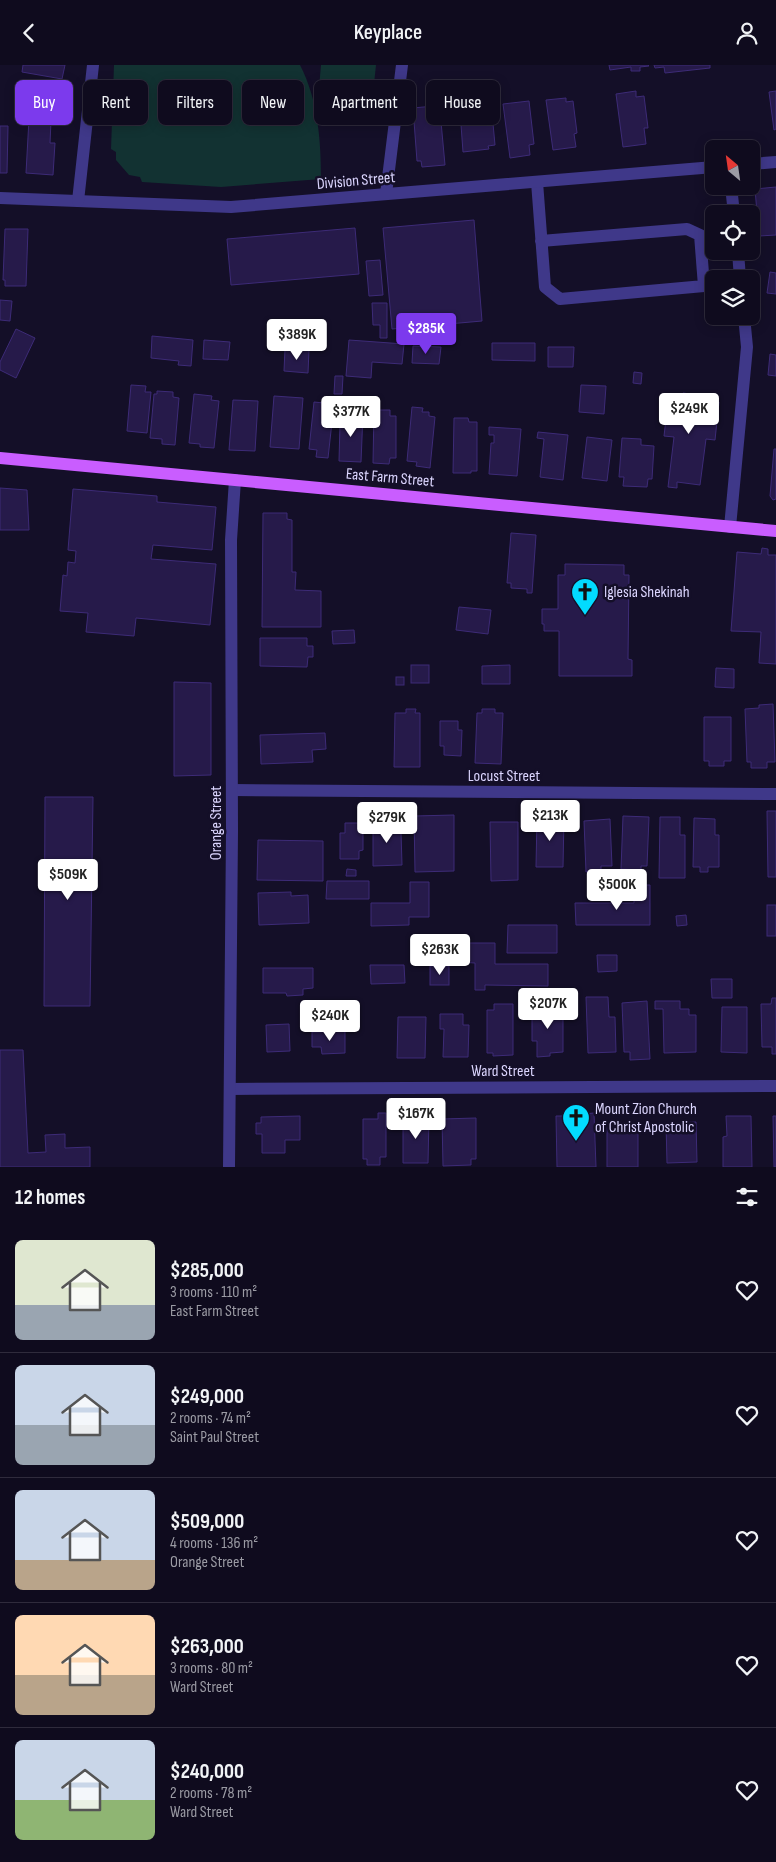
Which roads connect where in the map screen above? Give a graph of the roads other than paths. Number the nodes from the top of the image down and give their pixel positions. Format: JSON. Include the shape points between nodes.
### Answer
{"nodes":[{"id":1,"x":92,"y":65,"type":"edge"},
{"id":2,"x":402,"y":65,"type":"edge"},
{"id":3,"x":776,"y":162,"type":"edge"},
{"id":4,"x":760,"y":163,"type":"edge"},
{"id":5,"x":705,"y":168,"type":"edge"},
{"id":6,"x":536,"y":182,"type":"junction"},
{"id":7,"x":386,"y":194,"type":"junction"},
{"id":8,"x":0,"y":198,"type":"edge"},
{"id":9,"x":78,"y":201,"type":"junction"},
{"id":10,"x":541,"y":241,"type":"junction"},
{"id":11,"x":745,"y":325,"type":"edge"},
{"id":12,"x":0,"y":458,"type":"edge"},
{"id":13,"x":235,"y":480,"type":"junction"},
{"id":14,"x":730,"y":527,"type":"junction"},
{"id":15,"x":776,"y":531,"type":"edge"},
{"id":16,"x":232,"y":790,"type":"junction"},
{"id":17,"x":776,"y":794,"type":"edge"},
{"id":18,"x":776,"y":1086,"type":"edge"},
{"id":19,"x":230,"y":1089,"type":"junction"},
{"id":20,"x":230,"y":1167,"type":"edge"}],
"edges":[{"from":1,"to":9,"type":"street"},
{"from":2,"to":7,"type":"street"},
{"from":3,"to":4,"type":"street"},
{"from":5,"to":6,"type":"street","name":"Division Street"},
{"from":6,"to":7,"type":"street","name":"Division Street"},
{"from":6,"to":10,"type":"street"},
{"from":7,"to":9,"type":"street","name":"Division Street","via":[[231,207]]},
{"from":8,"to":9,"type":"street","name":"Division Street"},
{"from":10,"to":10,"type":"street","via":[[545,287],[560,299],[704,287],[700,235],[687,229]]},
{"from":11,"to":14,"type":"street","via":[[747,347]]},
{"from":12,"to":13,"type":"main road","name":"East Farm Street"},
{"from":13,"to":14,"type":"main road","name":"East Farm Street"},
{"from":13,"to":16,"type":"street","name":"Orange Street","via":[[231,540]]},
{"from":14,"to":15,"type":"main road","name":"East Farm Street"},
{"from":16,"to":17,"type":"street","name":"Locust Street"},
{"from":16,"to":19,"type":"street","name":"Orange Street"},
{"from":18,"to":19,"type":"street","name":"Ward Street"},
{"from":19,"to":20,"type":"street","name":"Orange Street"}]}
